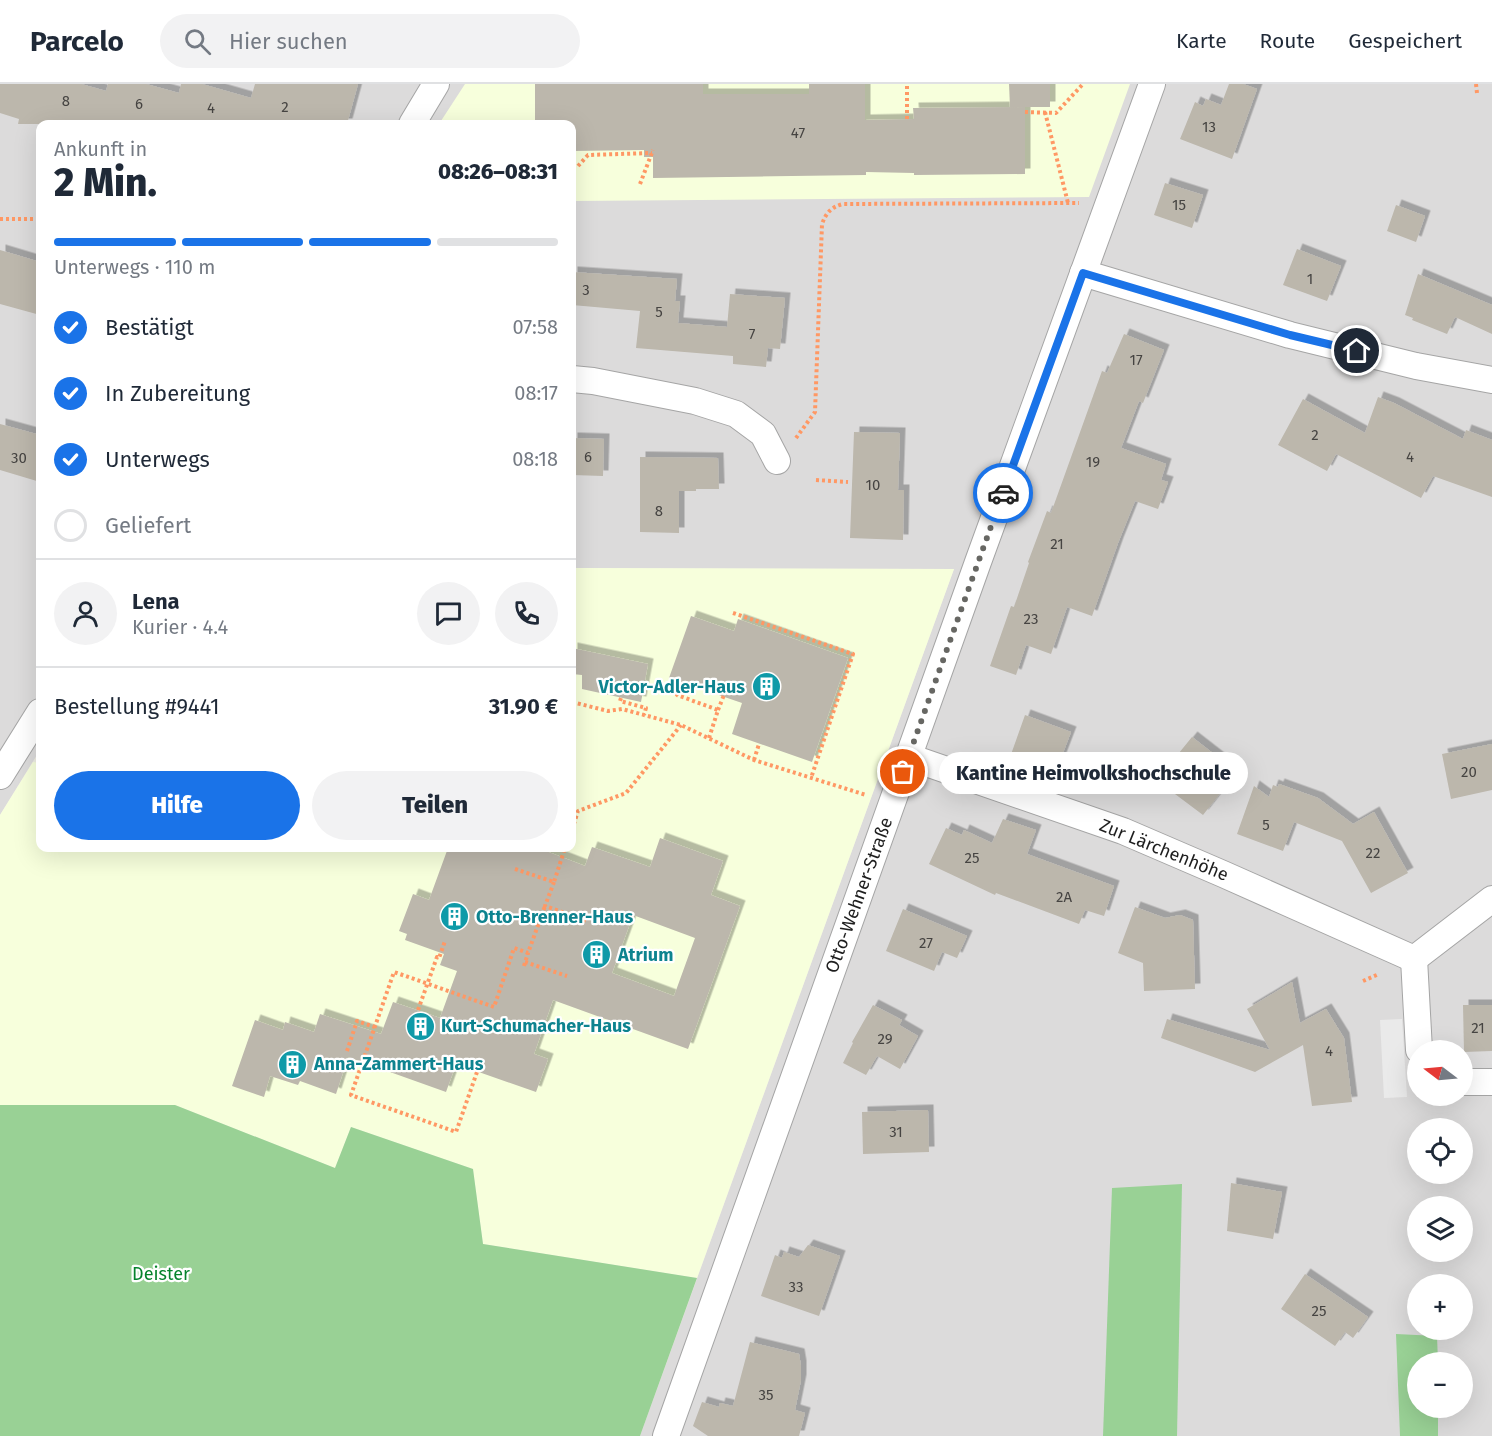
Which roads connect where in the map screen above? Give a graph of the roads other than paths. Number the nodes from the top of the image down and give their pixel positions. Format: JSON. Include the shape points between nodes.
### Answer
{"nodes":[{"id":1,"x":436,"y":84,"type":"edge"},
{"id":2,"x":1152,"y":84,"type":"edge"},
{"id":3,"x":414,"y":120,"type":"edge"},
{"id":4,"x":1083,"y":273,"type":"junction"},
{"id":5,"x":576,"y":379,"type":"edge"},
{"id":6,"x":1492,"y":380,"type":"edge"},
{"id":7,"x":777,"y":461,"type":"road end"},
{"id":8,"x":36,"y":718,"type":"edge"},
{"id":9,"x":909,"y":757,"type":"junction"},
{"id":10,"x":0,"y":776,"type":"edge"},
{"id":11,"x":1492,"y":899,"type":"edge"},
{"id":12,"x":1414,"y":959,"type":"junction"},
{"id":13,"x":1418,"y":1040,"type":"edge"},
{"id":14,"x":1492,"y":1082,"type":"edge"},
{"id":15,"x":1473,"y":1083,"type":"edge"},
{"id":16,"x":666,"y":1436,"type":"edge"}],
"edges":[{"from":1,"to":3,"type":"street"},
{"from":2,"to":4,"type":"street","name":"Otto-Wehner-Straße"},
{"from":4,"to":6,"type":"street","via":[[1290,335]]},
{"from":4,"to":9,"type":"street","name":"Otto-Wehner-Straße"},
{"from":5,"to":7,"type":"street","via":[[695,401],[736,414],[763,434]]},
{"from":8,"to":10,"type":"street"},
{"from":9,"to":12,"type":"street","name":"Zur Lärchenhöhe","via":[[1123,831]]},
{"from":9,"to":16,"type":"street","name":"Otto-Wehner-Straße"},
{"from":11,"to":12,"type":"street"},
{"from":12,"to":13,"type":"street"},
{"from":14,"to":15,"type":"street"}]}
